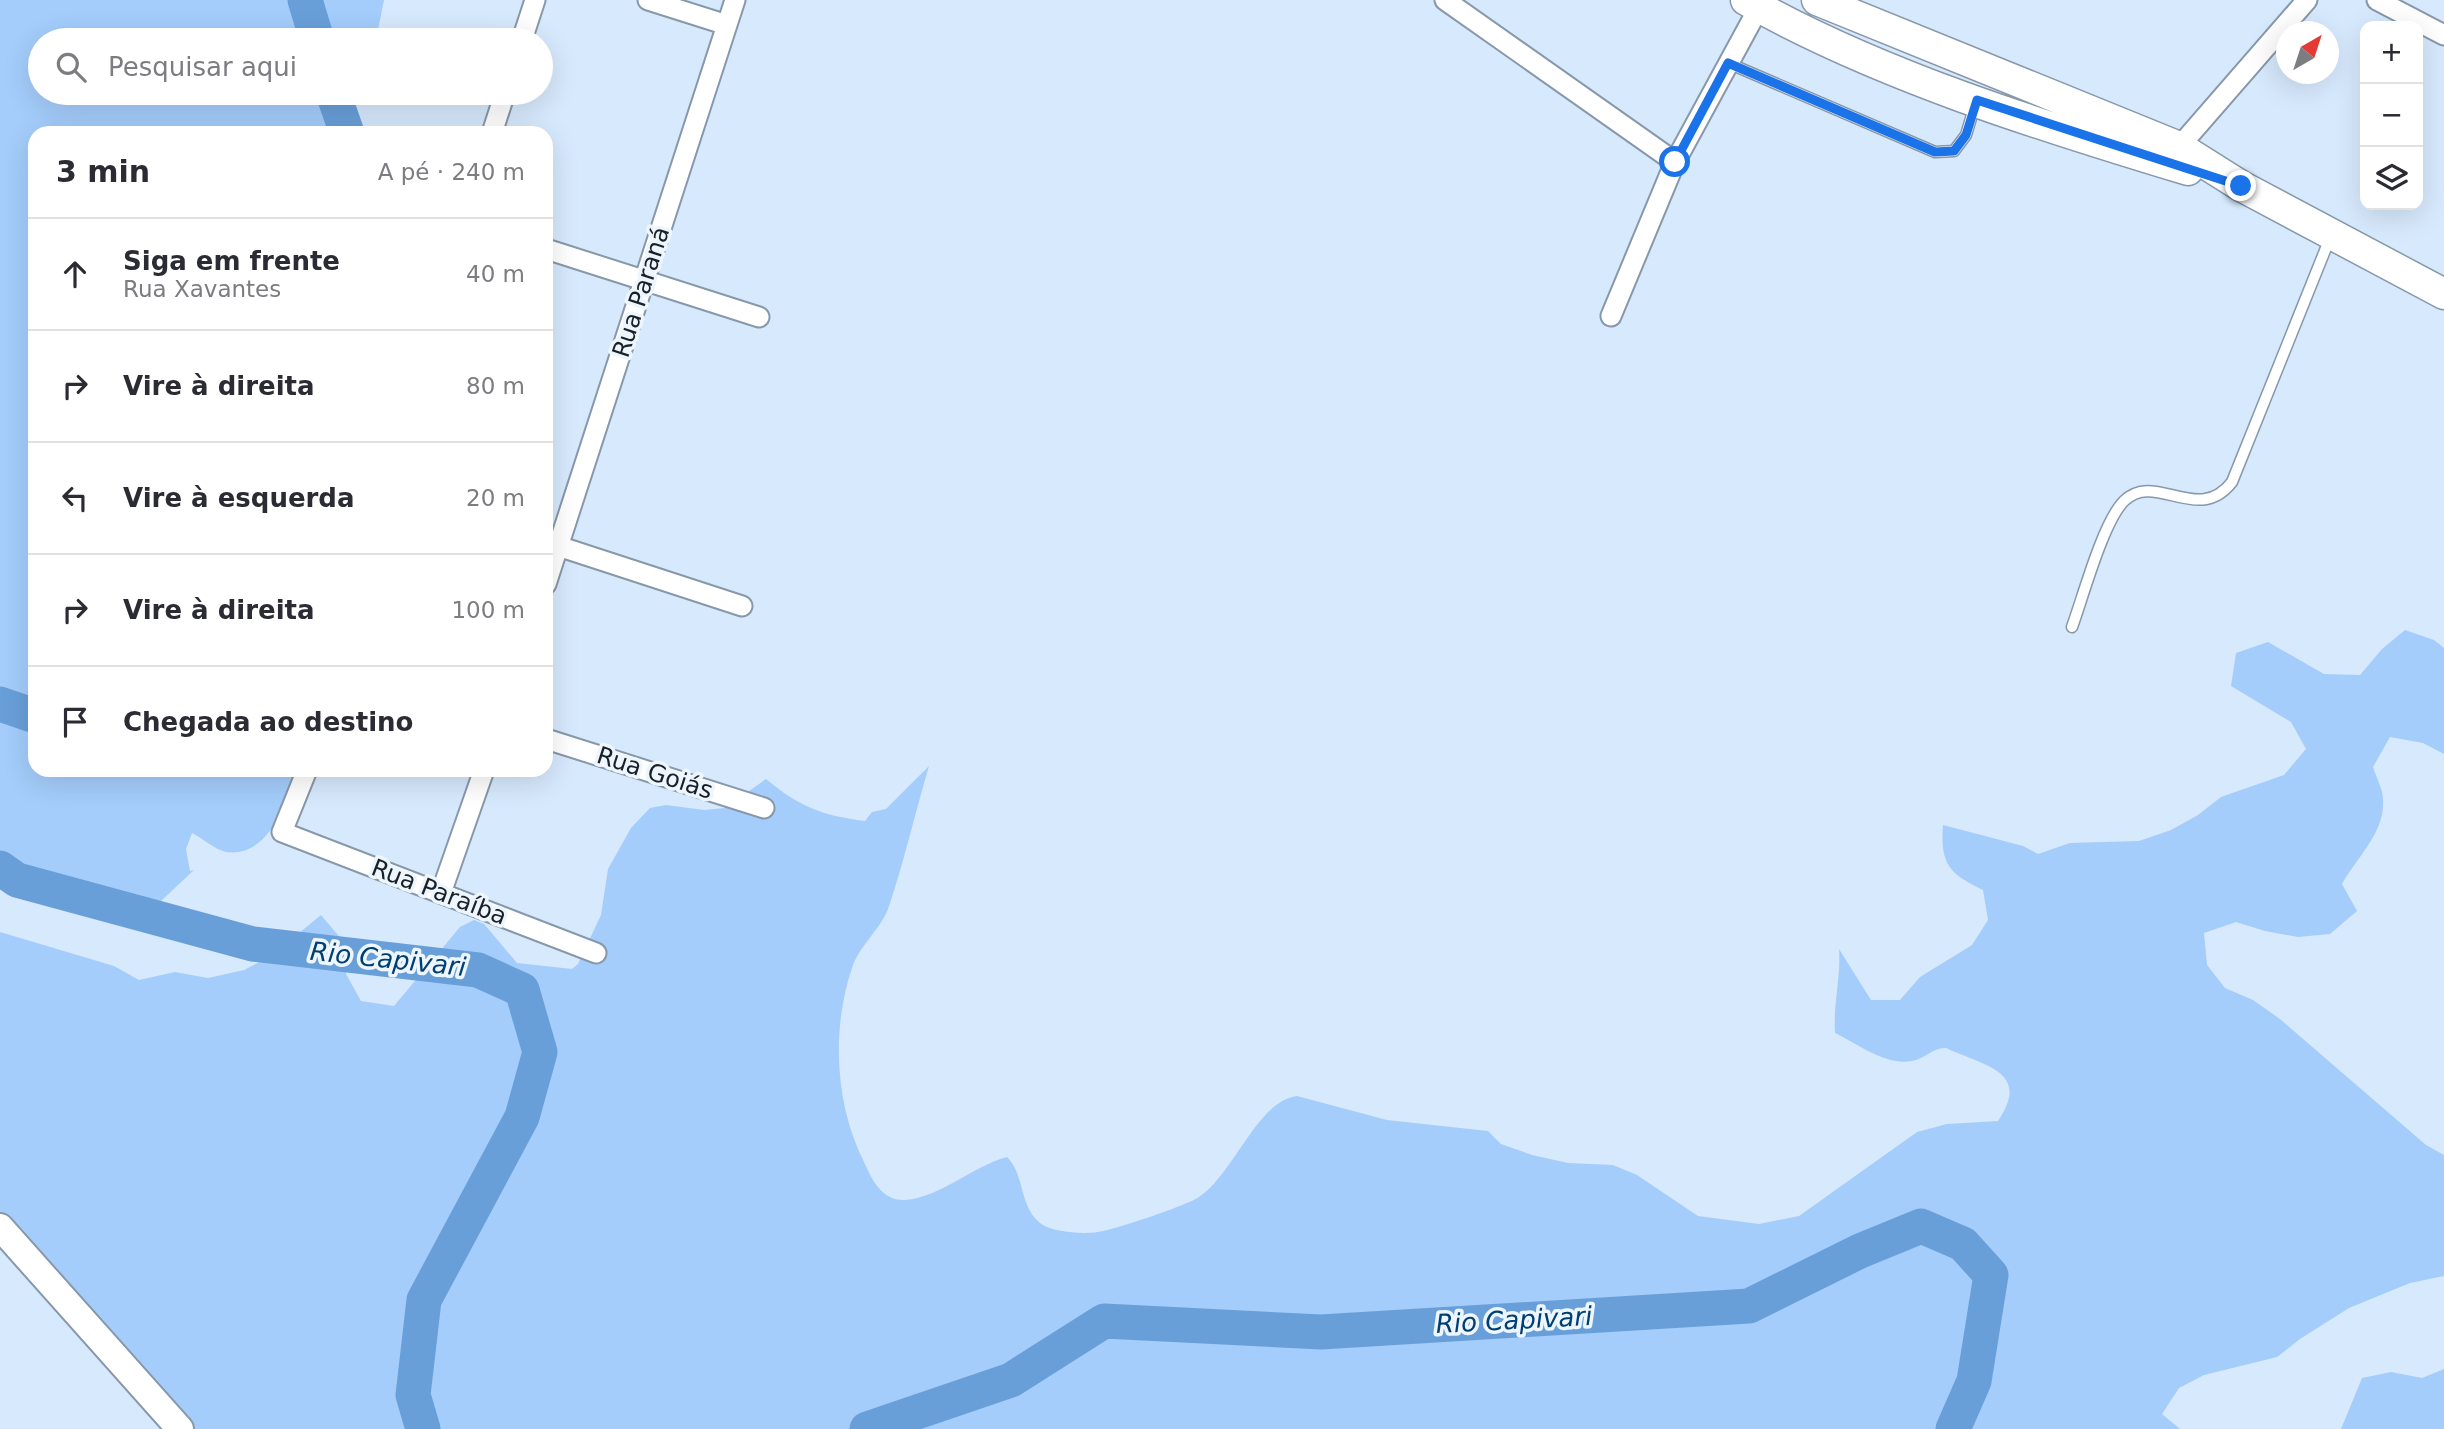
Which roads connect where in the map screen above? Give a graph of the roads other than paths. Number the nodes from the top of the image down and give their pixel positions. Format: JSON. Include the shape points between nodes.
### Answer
{"nodes":[{"id":1,"x":535,"y":0,"type":"edge"},
{"id":2,"x":648,"y":0,"type":"edge"},
{"id":3,"x":734,"y":0,"type":"edge"},
{"id":4,"x":1445,"y":0,"type":"edge"},
{"id":5,"x":1817,"y":0,"type":"edge"},
{"id":6,"x":2307,"y":0,"type":"edge"},
{"id":7,"x":2377,"y":0,"type":"edge"},
{"id":8,"x":1756,"y":2,"type":"edge"},
{"id":9,"x":727,"y":26,"type":"junction"},
{"id":10,"x":526,"y":28,"type":"edge"},
{"id":11,"x":2444,"y":35,"type":"edge"},
{"id":12,"x":1728,"y":63,"type":"junction"},
{"id":13,"x":1977,"y":100,"type":"junction"},
{"id":14,"x":501,"y":105,"type":"edge"},
{"id":15,"x":494,"y":126,"type":"edge"},
{"id":16,"x":2175,"y":156,"type":"junction"},
{"id":17,"x":1675,"y":162,"type":"junction"},
{"id":18,"x":2331,"y":234,"type":"junction"},
{"id":19,"x":553,"y":251,"type":"edge"},
{"id":20,"x":645,"y":280,"type":"junction"},
{"id":21,"x":2444,"y":294,"type":"edge"},
{"id":22,"x":1611,"y":316,"type":"dead end"},
{"id":23,"x":759,"y":317,"type":"dead end"},
{"id":24,"x":558,"y":547,"type":"junction"},
{"id":25,"x":553,"y":562,"type":"edge"},
{"id":26,"x":742,"y":606,"type":"dead end"},
{"id":27,"x":2072,"y":627,"type":"dead end"},
{"id":28,"x":553,"y":740,"type":"edge"},
{"id":29,"x":304,"y":777,"type":"edge"},
{"id":30,"x":482,"y":777,"type":"edge"},
{"id":31,"x":764,"y":808,"type":"dead end"},
{"id":32,"x":441,"y":893,"type":"junction"},
{"id":33,"x":596,"y":953,"type":"dead end"},
{"id":34,"x":0,"y":1227,"type":"edge"},
{"id":35,"x":180,"y":1429,"type":"edge"}],
"edges":[{"from":1,"to":10,"type":"street"},
{"from":2,"to":9,"type":"street"},
{"from":3,"to":9,"type":"street","name":"Rua Paraná"},
{"from":4,"to":17,"type":"street"},
{"from":5,"to":16,"type":"main road"},
{"from":6,"to":16,"type":"street"},
{"from":7,"to":11,"type":"street"},
{"from":8,"to":12,"type":"street"},
{"from":8,"to":13,"type":"main road","via":[[1859,54]]},
{"from":9,"to":20,"type":"street","name":"Rua Paraná"},
{"from":12,"to":13,"type":"lane","via":[[1935,152],[1954,151],[1966,135]]},
{"from":12,"to":17,"type":"street"},
{"from":13,"to":16,"type":"main road"},
{"from":14,"to":15,"type":"street"},
{"from":16,"to":18,"type":"main road"},
{"from":17,"to":22,"type":"street"},
{"from":18,"to":21,"type":"main road"},
{"from":18,"to":27,"type":"lane","via":[[2232,482],[2222,495],[2206,501],[2143,491],[2124,501],[2111,522]]},
{"from":19,"to":20,"type":"street"},
{"from":20,"to":23,"type":"street"},
{"from":20,"to":24,"type":"street","name":"Rua Paraná"},
{"from":24,"to":25,"type":"street","name":"Rua Paraná"},
{"from":24,"to":26,"type":"street"},
{"from":28,"to":31,"type":"street","name":"Rua Goiás"},
{"from":29,"to":32,"type":"street","name":"Rua Paraíba","via":[[282,832]]},
{"from":30,"to":32,"type":"street"},
{"from":32,"to":33,"type":"street","name":"Rua Paraíba"},
{"from":34,"to":35,"type":"street"}]}
